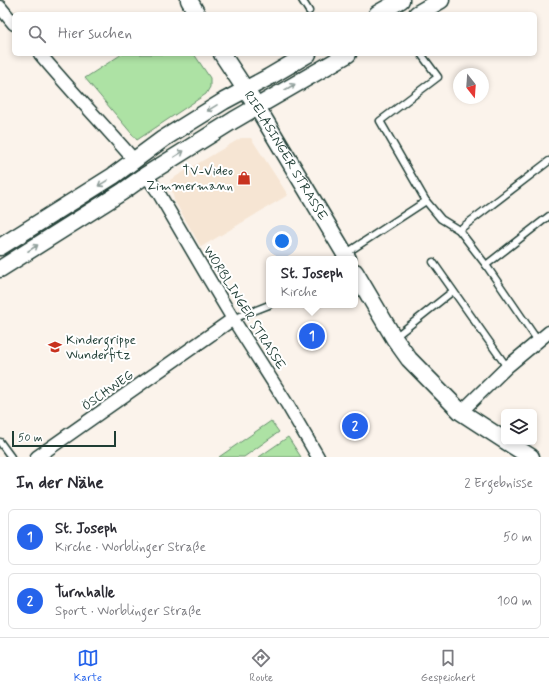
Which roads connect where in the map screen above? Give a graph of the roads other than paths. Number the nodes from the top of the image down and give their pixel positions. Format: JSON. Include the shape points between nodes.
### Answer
{"nodes":[{"id":1,"x":188,"y":0,"type":"edge"},
{"id":2,"x":302,"y":0,"type":"edge"},
{"id":3,"x":401,"y":0,"type":"edge"},
{"id":4,"x":441,"y":0,"type":"edge"},
{"id":5,"x":0,"y":7,"type":"edge"},
{"id":6,"x":309,"y":11,"type":"dead end"},
{"id":7,"x":196,"y":12,"type":"edge"},
{"id":8,"x":380,"y":12,"type":"edge"},
{"id":9,"x":420,"y":12,"type":"edge"},
{"id":10,"x":12,"y":22,"type":"edge"},
{"id":11,"x":42,"y":56,"type":"edge"},
{"id":12,"x":223,"y":56,"type":"edge"},
{"id":13,"x":305,"y":56,"type":"edge"},
{"id":14,"x":345,"y":56,"type":"edge"},
{"id":15,"x":422,"y":56,"type":"edge"},
{"id":16,"x":246,"y":89,"type":"junction"},
{"id":17,"x":257,"y":107,"type":"junction"},
{"id":18,"x":134,"y":160,"type":"junction"},
{"id":19,"x":549,"y":161,"type":"edge"},
{"id":20,"x":146,"y":175,"type":"junction"},
{"id":21,"x":426,"y":200,"type":"junction"},
{"id":22,"x":549,"y":216,"type":"edge"},
{"id":23,"x":459,"y":230,"type":"junction"},
{"id":24,"x":0,"y":248,"type":"edge"},
{"id":25,"x":345,"y":256,"type":"edge"},
{"id":26,"x":347,"y":256,"type":"edge"},
{"id":27,"x":433,"y":262,"type":"dead end"},
{"id":28,"x":486,"y":265,"type":"junction"},
{"id":29,"x":0,"y":269,"type":"edge"},
{"id":30,"x":358,"y":277,"type":"edge"},
{"id":31,"x":453,"y":291,"type":"junction"},
{"id":32,"x":266,"y":306,"type":"edge"},
{"id":33,"x":233,"y":319,"type":"junction"},
{"id":34,"x":549,"y":332,"type":"edge"},
{"id":35,"x":394,"y":338,"type":"junction"},
{"id":36,"x":538,"y":341,"type":"junction"},
{"id":37,"x":507,"y":368,"type":"junction"},
{"id":38,"x":461,"y":412,"type":"junction"},
{"id":39,"x":501,"y":438,"type":"edge"},
{"id":40,"x":0,"y":442,"type":"edge"},
{"id":41,"x":511,"y":445,"type":"edge"},
{"id":42,"x":526,"y":456,"type":"edge"},
{"id":43,"x":11,"y":457,"type":"edge"},
{"id":44,"x":37,"y":457,"type":"edge"},
{"id":45,"x":318,"y":457,"type":"edge"}],
"edges":[{"from":1,"to":7,"type":"main road"},
{"from":2,"to":6,"type":"lane"},
{"from":3,"to":8,"type":"main road"},
{"from":4,"to":9,"type":"main road"},
{"from":5,"to":10,"type":"street"},
{"from":11,"to":18,"type":"street"},
{"from":12,"to":16,"type":"main road","name":"RIELASINGER STRASSE"},
{"from":13,"to":16,"type":"main road"},
{"from":17,"to":14,"type":"main road","one_way":true},
{"from":15,"to":21,"type":"lane","via":[[438,77],[380,121]]},
{"from":16,"to":17,"type":"main road","name":"RIELASINGER STRASSE"},
{"from":16,"to":18,"type":"main road","one_way":true,"via":[[163,139]]},
{"from":20,"to":17,"type":"main road","one_way":true},
{"from":17,"to":25,"type":"main road","name":"RIELASINGER STRASSE"},
{"from":18,"to":24,"type":"main road","one_way":true},
{"from":19,"to":23,"type":"lane"},
{"from":29,"to":20,"type":"main road","one_way":true},
{"from":20,"to":33,"type":"street","name":"WORBLINGER STRASSE"},
{"from":21,"to":23,"type":"lane","via":[[441,219]]},
{"from":21,"to":26,"type":"lane"},
{"from":22,"to":28,"type":"lane"},
{"from":23,"to":28,"type":"lane"},
{"from":27,"to":31,"type":"lane"},
{"from":28,"to":36,"type":"lane"},
{"from":30,"to":35,"type":"main road"},
{"from":31,"to":35,"type":"lane"},
{"from":31,"to":37,"type":"lane"},
{"from":32,"to":33,"type":"lane"},
{"from":33,"to":44,"type":"street","name":"ÖSCHWEG"},
{"from":33,"to":45,"type":"street","name":"WORBLINGER STRASSE","via":[[288,404]]},
{"from":34,"to":36,"type":"street"},
{"from":35,"to":38,"type":"main road","via":[[408,359]]},
{"from":36,"to":37,"type":"street"},
{"from":37,"to":38,"type":"street"},
{"from":38,"to":39,"type":"main road"},
{"from":40,"to":43,"type":"lane"},
{"from":41,"to":42,"type":"main road"}]}
